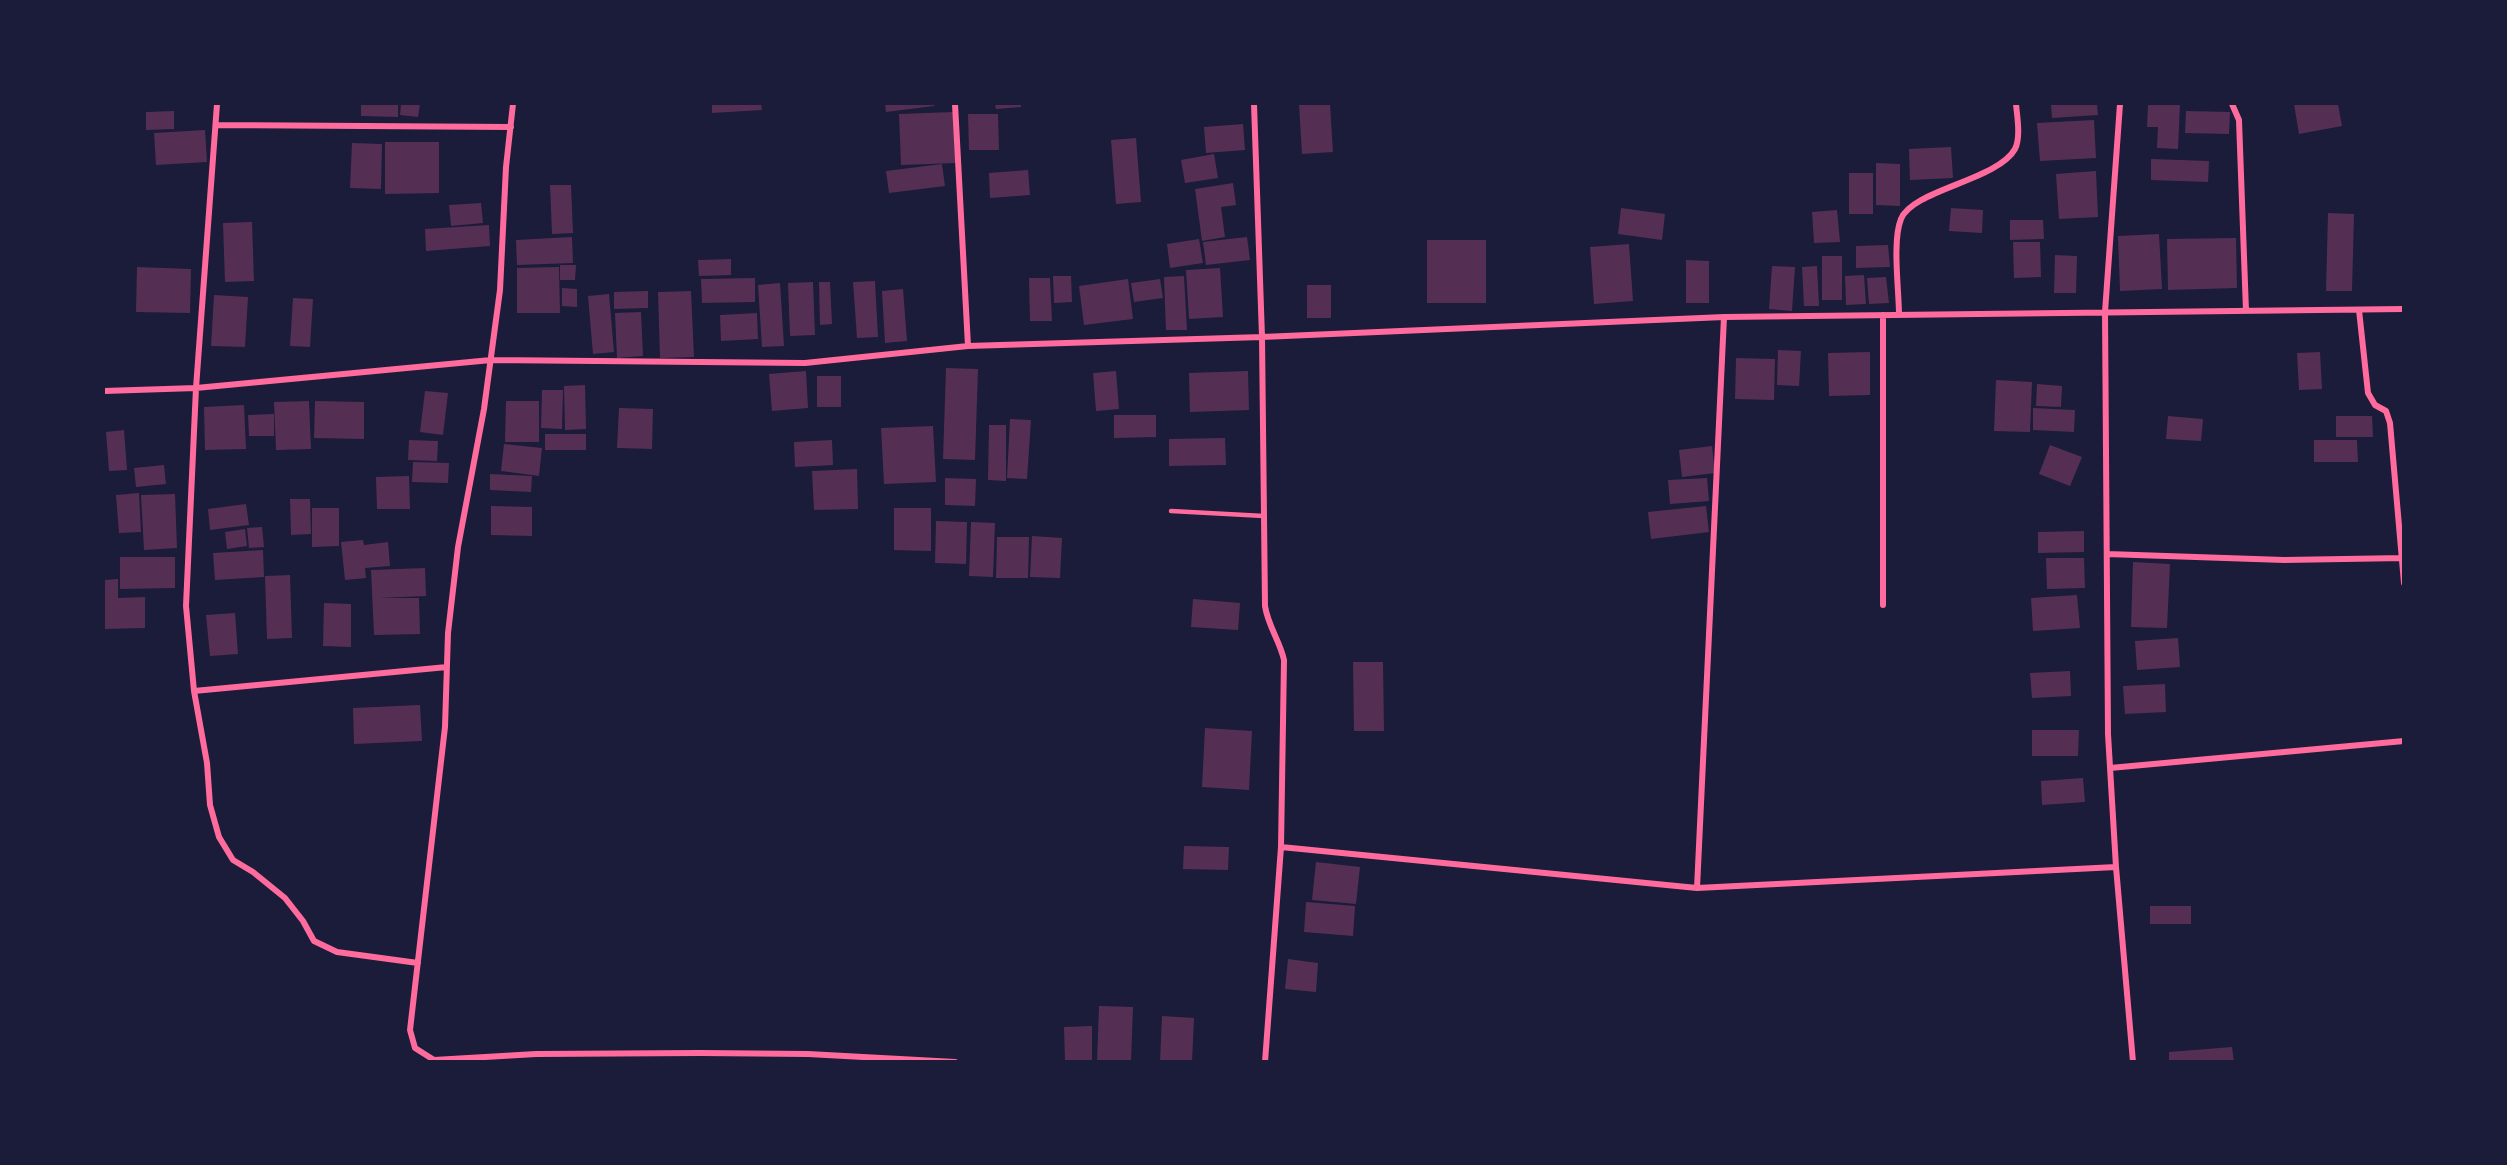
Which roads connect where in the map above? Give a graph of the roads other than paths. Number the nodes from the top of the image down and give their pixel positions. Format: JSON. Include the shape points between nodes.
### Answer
{"nodes":[{"id":1,"x":217,"y":104,"type":"edge"},
{"id":2,"x":513,"y":104,"type":"edge"},
{"id":3,"x":955,"y":104,"type":"edge"},
{"id":4,"x":1254,"y":104,"type":"edge"},
{"id":5,"x":2016,"y":104,"type":"edge"},
{"id":6,"x":2120,"y":104,"type":"edge"},
{"id":7,"x":2232,"y":104,"type":"edge"},
{"id":8,"x":216,"y":125,"type":"junction"},
{"id":9,"x":511,"y":127,"type":"junction"},
{"id":10,"x":2403,"y":309,"type":"edge"},
{"id":11,"x":2359,"y":310,"type":"junction"},
{"id":12,"x":2246,"y":311,"type":"junction"},
{"id":13,"x":2105,"y":312,"type":"junction"},
{"id":14,"x":1883,"y":315,"type":"junction"},
{"id":15,"x":1899,"y":315,"type":"junction"},
{"id":16,"x":1724,"y":317,"type":"junction"},
{"id":17,"x":1262,"y":337,"type":"junction"},
{"id":18,"x":968,"y":346,"type":"junction"},
{"id":19,"x":491,"y":360,"type":"junction"},
{"id":20,"x":196,"y":388,"type":"junction"},
{"id":21,"x":104,"y":391,"type":"edge"},
{"id":22,"x":1171,"y":512,"type":"dead end"},
{"id":23,"x":1264,"y":516,"type":"junction"},
{"id":24,"x":2107,"y":554,"type":"junction"},
{"id":25,"x":2403,"y":558,"type":"edge"},
{"id":26,"x":2403,"y":583,"type":"edge"},
{"id":27,"x":1883,"y":605,"type":"dead end"},
{"id":28,"x":447,"y":667,"type":"junction"},
{"id":29,"x":194,"y":691,"type":"junction"},
{"id":30,"x":2403,"y":741,"type":"edge"},
{"id":31,"x":2110,"y":768,"type":"junction"},
{"id":32,"x":1281,"y":846,"type":"junction"},
{"id":33,"x":2116,"y":867,"type":"junction"},
{"id":34,"x":1697,"y":888,"type":"junction"},
{"id":35,"x":418,"y":963,"type":"junction"},
{"id":36,"x":644,"y":1053,"type":"junction"},
{"id":37,"x":434,"y":1061,"type":"edge"},
{"id":38,"x":644,"y":1062,"type":"edge"},
{"id":39,"x":955,"y":1062,"type":"edge"},
{"id":40,"x":1265,"y":1062,"type":"edge"},
{"id":41,"x":2133,"y":1062,"type":"edge"}],
"edges":[{"from":1,"to":8,"type":"street"},
{"from":2,"to":9,"type":"street"},
{"from":3,"to":18,"type":"street"},
{"from":4,"to":17,"type":"street"},
{"from":5,"to":15,"type":"street","via":[[2016,148],[2008,158],[1908,206],[1897,238]]},
{"from":6,"to":13,"type":"street"},
{"from":7,"to":12,"type":"street","via":[[2239,120]]},
{"from":8,"to":9,"type":"street"},
{"from":8,"to":20,"type":"street"},
{"from":9,"to":19,"type":"street"},
{"from":10,"to":11,"type":"street"},
{"from":11,"to":12,"type":"street"},
{"from":11,"to":25,"type":"street","via":[[2368,393],[2375,405],[2386,411],[2390,423]]},
{"from":12,"to":13,"type":"street"},
{"from":13,"to":15,"type":"street"},
{"from":13,"to":24,"type":"street"},
{"from":14,"to":15,"type":"street"},
{"from":14,"to":16,"type":"street"},
{"from":14,"to":27,"type":"street"},
{"from":16,"to":17,"type":"street"},
{"from":16,"to":34,"type":"street"},
{"from":17,"to":18,"type":"street"},
{"from":17,"to":23,"type":"street"},
{"from":18,"to":19,"type":"street","via":[[805,363]]},
{"from":19,"to":20,"type":"street"},
{"from":19,"to":28,"type":"street","via":[[458,547]]},
{"from":20,"to":21,"type":"street"},
{"from":20,"to":29,"type":"street","via":[[186,606]]},
{"from":22,"to":23,"type":"lane"},
{"from":23,"to":32,"type":"street","via":[[1266,617],[1280,642],[1284,660]]},
{"from":24,"to":25,"type":"street","via":[[2284,560]]},
{"from":24,"to":31,"type":"street"},
{"from":25,"to":26,"type":"street"},
{"from":28,"to":29,"type":"street"},
{"from":28,"to":35,"type":"street","via":[[445,727]]},
{"from":29,"to":35,"type":"street","via":[[210,805],[219,837],[233,860],[285,898],[314,941],[337,952]]},
{"from":30,"to":31,"type":"street"},
{"from":31,"to":33,"type":"street"},
{"from":32,"to":34,"type":"street"},
{"from":32,"to":40,"type":"street"},
{"from":33,"to":34,"type":"street"},
{"from":33,"to":41,"type":"street"},
{"from":35,"to":37,"type":"street","via":[[410,1030],[415,1048]]},
{"from":36,"to":37,"type":"street","via":[[536,1054]]},
{"from":36,"to":38,"type":"street"},
{"from":36,"to":39,"type":"street","via":[[808,1054]]}]}
